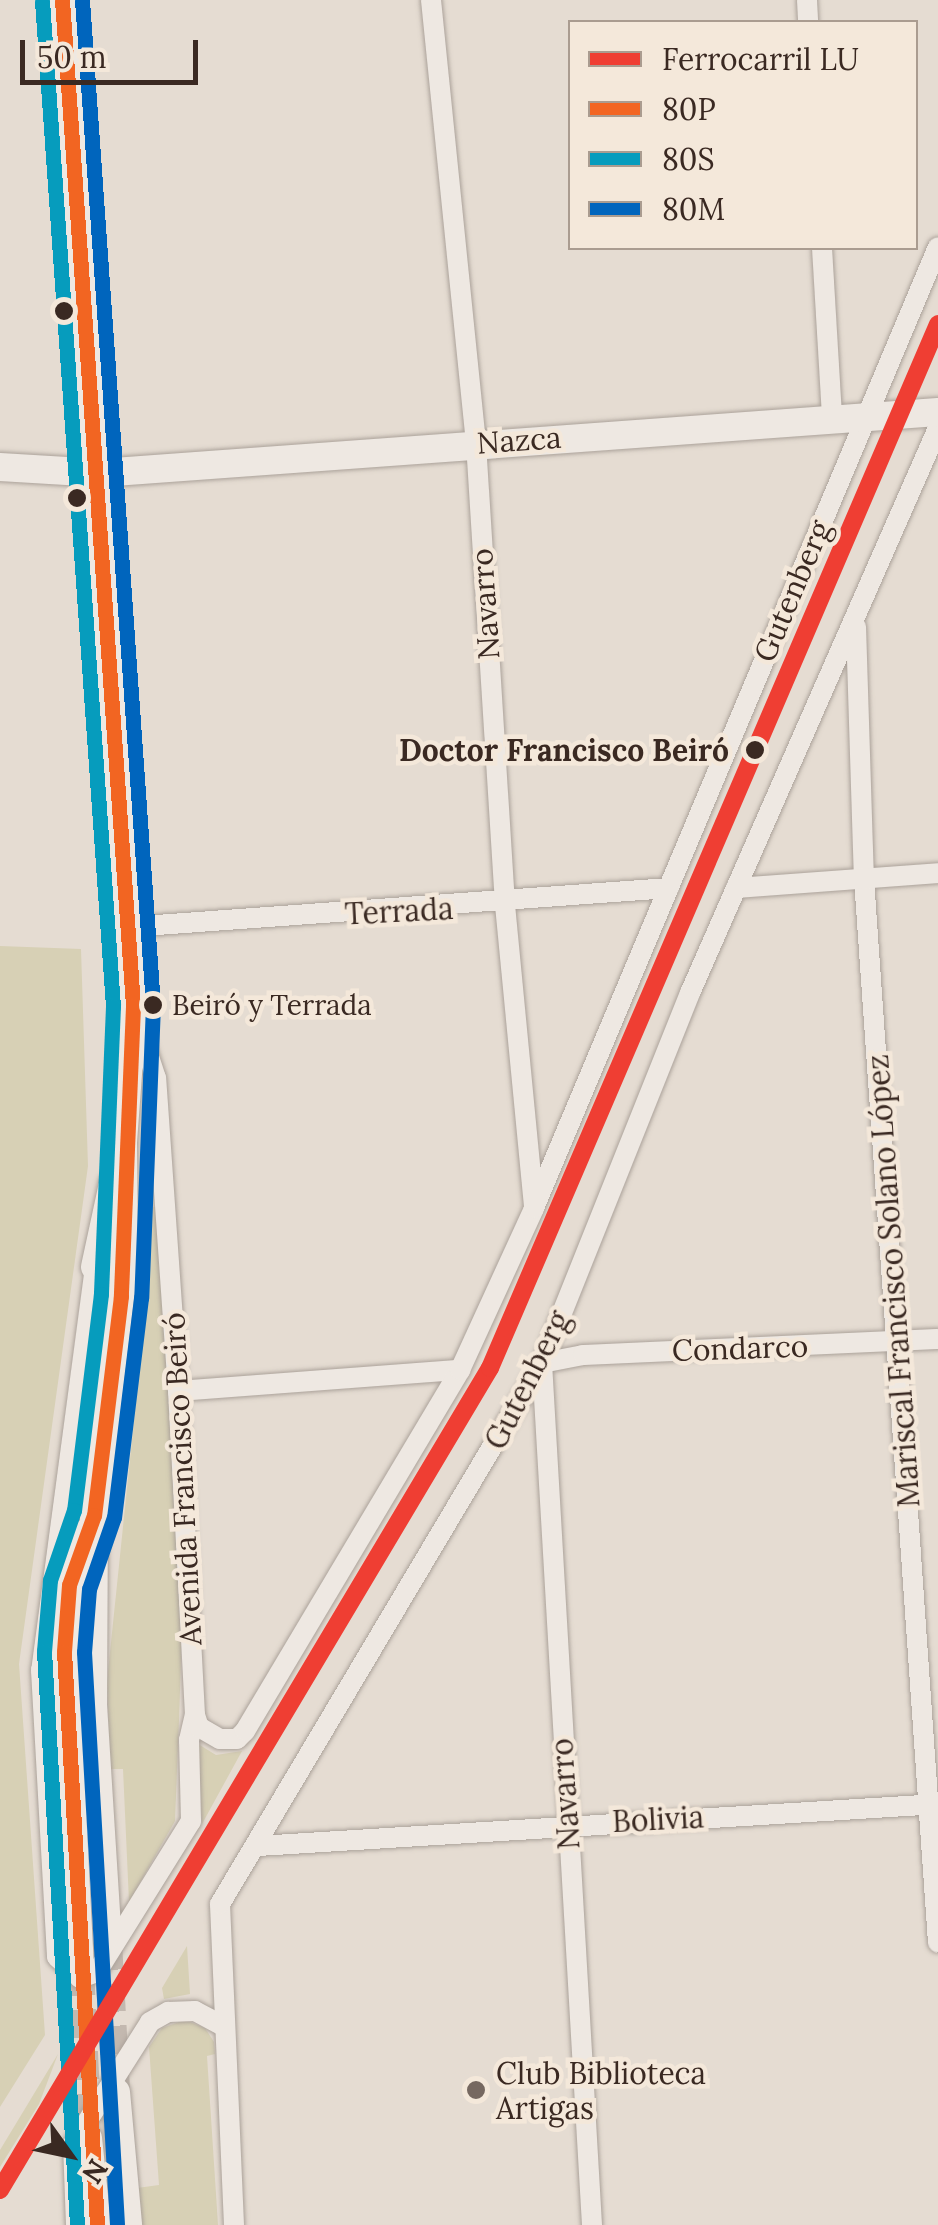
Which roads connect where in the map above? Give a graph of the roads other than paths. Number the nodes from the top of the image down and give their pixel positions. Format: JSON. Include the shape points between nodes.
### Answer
{"nodes":[{"id":1,"x":62,"y":0,"type":"edge"},
{"id":2,"x":431,"y":0,"type":"edge"},
{"id":3,"x":938,"y":246,"type":"edge"},
{"id":4,"x":822,"y":250,"type":"edge"},
{"id":5,"x":938,"y":412,"type":"edge"},
{"id":6,"x":865,"y":416,"type":"junction"},
{"id":7,"x":832,"y":418,"type":"junction"},
{"id":8,"x":938,"y":428,"type":"edge"},
{"id":9,"x":476,"y":443,"type":"junction"},
{"id":10,"x":0,"y":467,"type":"edge"},
{"id":11,"x":100,"y":473,"type":"junction"},
{"id":12,"x":856,"y":620,"type":"junction"},
{"id":13,"x":938,"y":873,"type":"edge"},
{"id":14,"x":864,"y":879,"type":"junction"},
{"id":15,"x":669,"y":888,"type":"junction"},
{"id":16,"x":736,"y":888,"type":"junction"},
{"id":17,"x":506,"y":905,"type":"junction"},
{"id":18,"x":129,"y":927,"type":"junction"},
{"id":19,"x":133,"y":1006,"type":"junction"},
{"id":20,"x":122,"y":1143,"type":"junction"},
{"id":21,"x":534,"y":1208,"type":"junction"},
{"id":22,"x":95,"y":1267,"type":"joint"},
{"id":23,"x":938,"y":1339,"type":"edge"},
{"id":24,"x":898,"y":1341,"type":"junction"},
{"id":25,"x":542,"y":1363,"type":"junction"},
{"id":26,"x":460,"y":1370,"type":"junction"},
{"id":27,"x":178,"y":1391,"type":"junction"},
{"id":28,"x":94,"y":1515,"type":"junction"},
{"id":29,"x":195,"y":1715,"type":"junction"},
{"id":30,"x":933,"y":1805,"type":"edge"},
{"id":31,"x":567,"y":1824,"type":"junction"},
{"id":32,"x":258,"y":1846,"type":"junction"},
{"id":33,"x":108,"y":1942,"type":"tunnel mouth"},
{"id":34,"x":938,"y":1942,"type":"edge"},
{"id":35,"x":80,"y":1968,"type":"tunnel mouth"},
{"id":36,"x":221,"y":2026,"type":"junction"},
{"id":37,"x":116,"y":2092,"type":"tunnel mouth"},
{"id":38,"x":88,"y":2138,"type":"tunnel mouth"},
{"id":39,"x":76,"y":2225,"type":"edge"},
{"id":40,"x":97,"y":2225,"type":"edge"},
{"id":41,"x":128,"y":2225,"type":"edge"},
{"id":42,"x":234,"y":2225,"type":"edge"},
{"id":43,"x":592,"y":2225,"type":"edge"}],
"edges":[{"from":1,"to":11,"type":"main road","name":"Avenida Francisco Beiró"},
{"from":2,"to":9,"type":"street","name":"Navarro"},
{"from":3,"to":6,"type":"street","name":"Gutenberg"},
{"from":4,"to":7,"type":"street"},
{"from":5,"to":6,"type":"main road","name":"Nazca"},
{"from":6,"to":7,"type":"main road","name":"Nazca"},
{"from":6,"to":15,"type":"street","name":"Gutenberg"},
{"from":7,"to":9,"type":"main road","name":"Nazca"},
{"from":8,"to":12,"type":"street","name":"Gutenberg"},
{"from":9,"to":11,"type":"main road","name":"Nazca"},
{"from":9,"to":17,"type":"street","name":"Navarro"},
{"from":10,"to":11,"type":"main road","name":"Nazca"},
{"from":11,"to":18,"type":"main road","name":"Avenida Francisco Beiró"},
{"from":12,"to":14,"type":"street","name":"Mariscal Francisco Solano López"},
{"from":12,"to":16,"type":"street","name":"Gutenberg"},
{"from":13,"to":14,"type":"street"},
{"from":14,"to":16,"type":"street"},
{"from":14,"to":24,"type":"street","name":"Mariscal Francisco Solano López"},
{"from":15,"to":17,"type":"street","name":"Terrada"},
{"from":15,"to":21,"type":"street","name":"Gutenberg"},
{"from":16,"to":25,"type":"street","name":"Gutenberg"},
{"from":17,"to":18,"type":"street","name":"Terrada"},
{"from":17,"to":21,"type":"street","name":"Navarro"},
{"from":18,"to":19,"type":"main road","name":"Avenida Francisco Beiró"},
{"from":19,"to":20,"type":"main road","name":"Avenida Francisco Beiró"},
{"from":19,"to":27,"type":"street","name":"Avenida Francisco Beiró","via":[[156,1078]]},
{"from":20,"to":22,"type":"main road"},
{"from":20,"to":28,"type":"main road","via":[[124,1266]]},
{"from":21,"to":26,"type":"street","name":"Gutenberg"},
{"from":22,"to":29,"type":"street","name":"Avenida Francisco Beiró","via":[[47,1584],[41,1670],[57,1957],[73,1975],[97,1972],[190,1825]]},
{"from":23,"to":24,"type":"street","name":"Condarco"},
{"from":24,"to":25,"type":"street","name":"Condarco","via":[[584,1355]]},
{"from":24,"to":30,"type":"street","name":"Mariscal Francisco Solano López"},
{"from":25,"to":31,"type":"street","name":"Navarro"},
{"from":25,"to":32,"type":"street","name":"Gutenberg"},
{"from":26,"to":27,"type":"street"},
{"from":26,"to":29,"type":"street","name":"Gutenberg","via":[[245,1731],[237,1739],[213,1737]]},
{"from":27,"to":29,"type":"street","name":"Avenida Francisco Beiró"},
{"from":28,"to":33,"type":"main road","via":[[93,1705]]},
{"from":28,"to":35,"type":"main road","via":[[70,1585],[64,1652]]},
{"from":30,"to":31,"type":"street","name":"Bolivia"},
{"from":30,"to":34,"type":"street","name":"Mariscal Francisco Solano López"},
{"from":31,"to":32,"type":"street","name":"Bolivia"},
{"from":31,"to":43,"type":"street","name":"Navarro"},
{"from":32,"to":36,"type":"street","name":"Gutenberg","via":[[219,1913]]},
{"from":36,"to":39,"type":"street","via":[[196,2011],[168,2012],[150,2022],[73,2144]]},
{"from":36,"to":42,"type":"street"},
{"from":37,"to":41,"type":"main road"},
{"from":38,"to":40,"type":"main road"}]}
